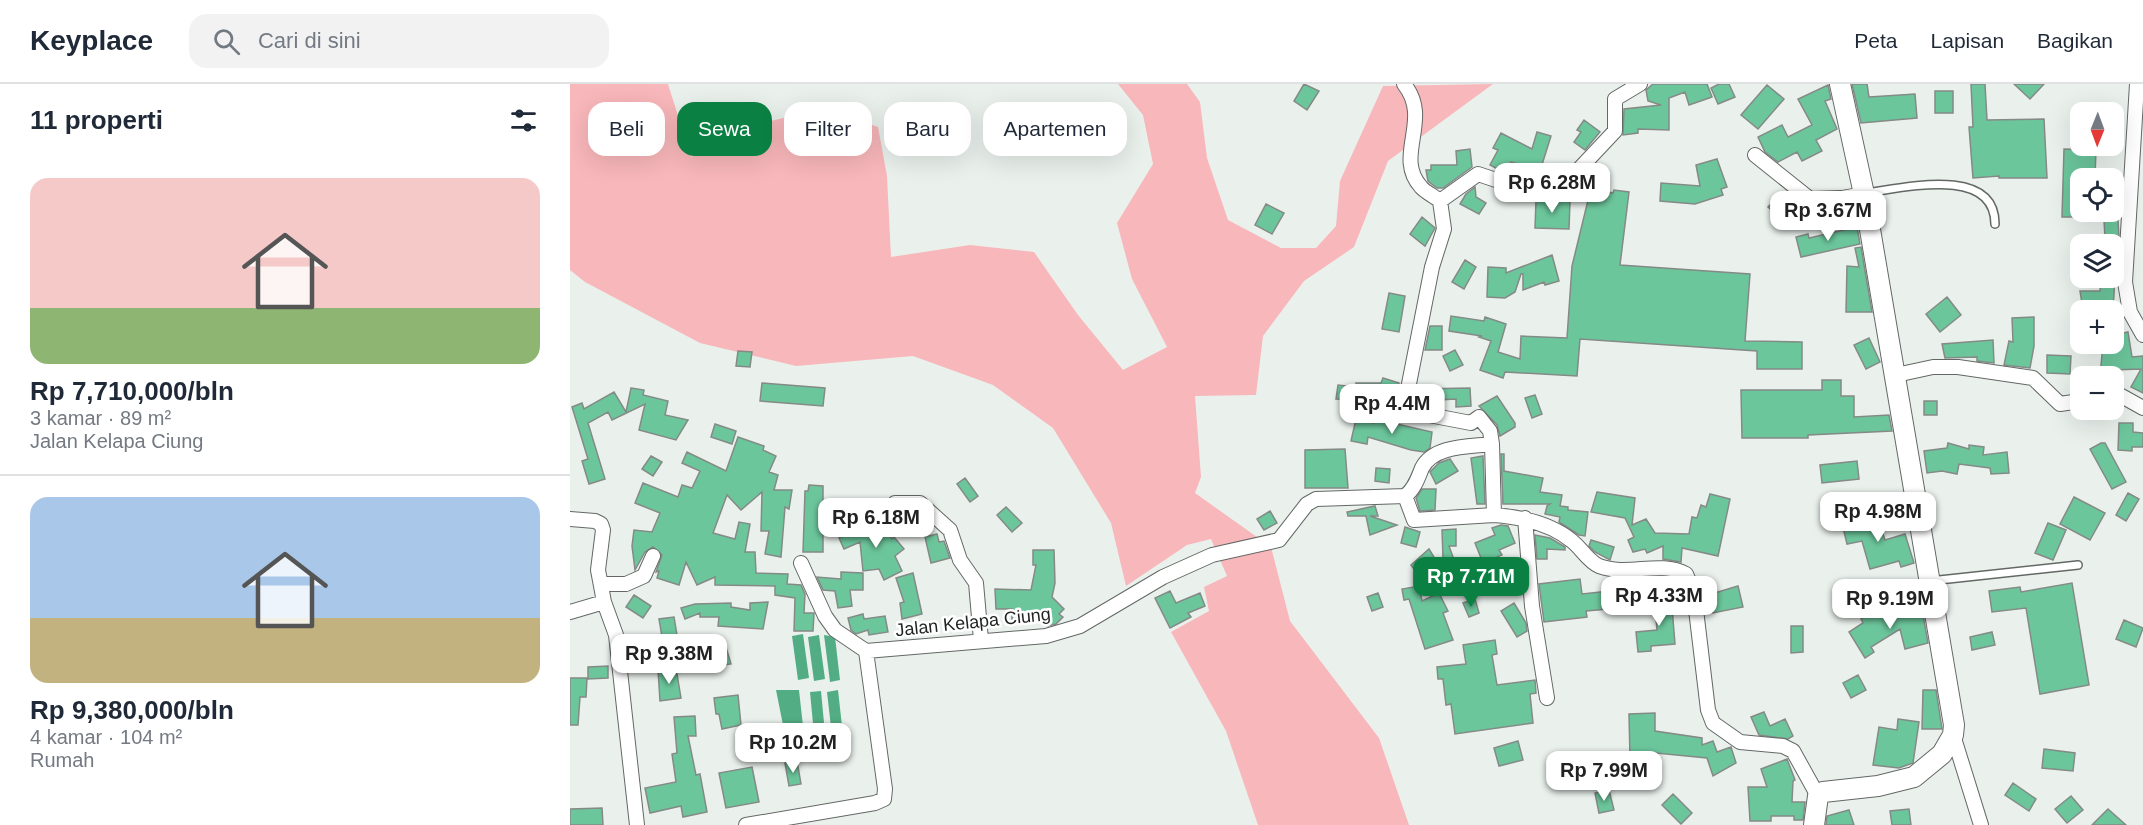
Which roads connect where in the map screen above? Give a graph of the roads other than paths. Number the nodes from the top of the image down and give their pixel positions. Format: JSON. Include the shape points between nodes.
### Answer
{"nodes":[{"id":1,"x":1404,"y":84,"type":"edge"},
{"id":2,"x":1640,"y":84,"type":"edge"},
{"id":3,"x":1840,"y":84,"type":"edge"},
{"id":4,"x":2137,"y":84,"type":"edge"},
{"id":5,"x":1755,"y":155,"type":"dead end"},
{"id":6,"x":1864,"y":194,"type":"junction"},
{"id":7,"x":1440,"y":201,"type":"junction"},
{"id":8,"x":1995,"y":224,"type":"dead end"},
{"id":9,"x":2143,"y":335,"type":"edge"},
{"id":10,"x":1896,"y":375,"type":"junction"},
{"id":11,"x":2124,"y":397,"type":"edge"},
{"id":12,"x":2070,"y":402,"type":"edge"},
{"id":13,"x":2143,"y":408,"type":"edge"},
{"id":14,"x":1492,"y":444,"type":"junction"},
{"id":15,"x":1405,"y":496,"type":"junction"},
{"id":16,"x":895,"y":503,"type":"dead end"},
{"id":17,"x":1494,"y":515,"type":"junction"},
{"id":18,"x":1525,"y":518,"type":"junction"},
{"id":19,"x":570,"y":519,"type":"edge"},
{"id":20,"x":653,"y":556,"type":"dead end"},
{"id":21,"x":801,"y":563,"type":"dead end"},
{"id":22,"x":2078,"y":565,"type":"dead end"},
{"id":23,"x":1930,"y":580,"type":"junction"},
{"id":24,"x":601,"y":584,"type":"junction"},
{"id":25,"x":604,"y":602,"type":"junction"},
{"id":26,"x":570,"y":612,"type":"edge"},
{"id":27,"x":981,"y":640,"type":"junction"},
{"id":28,"x":866,"y":651,"type":"junction"},
{"id":29,"x":1547,"y":698,"type":"dead end"},
{"id":30,"x":1953,"y":735,"type":"junction"},
{"id":31,"x":1818,"y":796,"type":"junction"},
{"id":32,"x":637,"y":825,"type":"edge"},
{"id":33,"x":746,"y":825,"type":"edge"},
{"id":34,"x":1814,"y":825,"type":"edge"},
{"id":35,"x":1981,"y":825,"type":"edge"}],
"edges":[{"from":1,"to":7,"type":"street","via":[[1416,104],[1411,170],[1421,187]]},
{"from":2,"to":7,"type":"street","via":[[1615,99],[1615,131],[1568,181],[1514,186],[1478,174]]},
{"from":3,"to":6,"type":"street"},
{"from":4,"to":9,"type":"street","via":[[2125,282],[2130,312]]},
{"from":5,"to":6,"type":"street","via":[[1810,199]]},
{"from":6,"to":8,"type":"lane","via":[[1943,184],[1975,190],[1989,200]]},
{"from":6,"to":10,"type":"street"},
{"from":7,"to":14,"type":"street","via":[[1444,229],[1432,267],[1406,399],[1410,406],[1429,414],[1471,423],[1479,417],[1486,423]]},
{"from":10,"to":12,"type":"street","via":[[1958,367],[2033,378],[2060,404]]},
{"from":10,"to":23,"type":"street"},
{"from":11,"to":13,"type":"street"},
{"from":14,"to":15,"type":"street","via":[[1433,456],[1425,462],[1411,493]]},
{"from":14,"to":17,"type":"street"},
{"from":15,"to":17,"type":"street","via":[[1414,520]]},
{"from":15,"to":27,"type":"street","name":"Jalan Kelapa Ciung","via":[[1316,499],[1307,504],[1279,540],[1212,555],[1163,577],[1080,626],[1046,636]]},
{"from":16,"to":27,"type":"street","via":[[920,503],[950,530],[960,560],[976,583]]},
{"from":17,"to":18,"type":"street"},
{"from":18,"to":29,"type":"street","via":[[1532,606]]},
{"from":18,"to":31,"type":"street","via":[[1571,540],[1597,565],[1620,571],[1668,568],[1686,574],[1694,593],[1708,711],[1713,723],[1740,742],[1783,746],[1793,751]]},
{"from":19,"to":24,"type":"street","via":[[601,524]]},
{"from":20,"to":24,"type":"street","via":[[644,576],[626,584]]},
{"from":21,"to":28,"type":"street","via":[[835,630]]},
{"from":22,"to":23,"type":"lane"},
{"from":23,"to":30,"type":"street","via":[[1954,714]]},
{"from":24,"to":25,"type":"street"},
{"from":25,"to":26,"type":"street"},
{"from":25,"to":32,"type":"street","via":[[616,635]]},
{"from":27,"to":28,"type":"street","name":"Jalan Kelapa Ciung"},
{"from":28,"to":33,"type":"street","via":[[884,799]]},
{"from":30,"to":31,"type":"street","via":[[1942,754],[1914,777],[1878,786],[1829,789]]},
{"from":30,"to":35,"type":"street"},
{"from":31,"to":34,"type":"street"}]}
